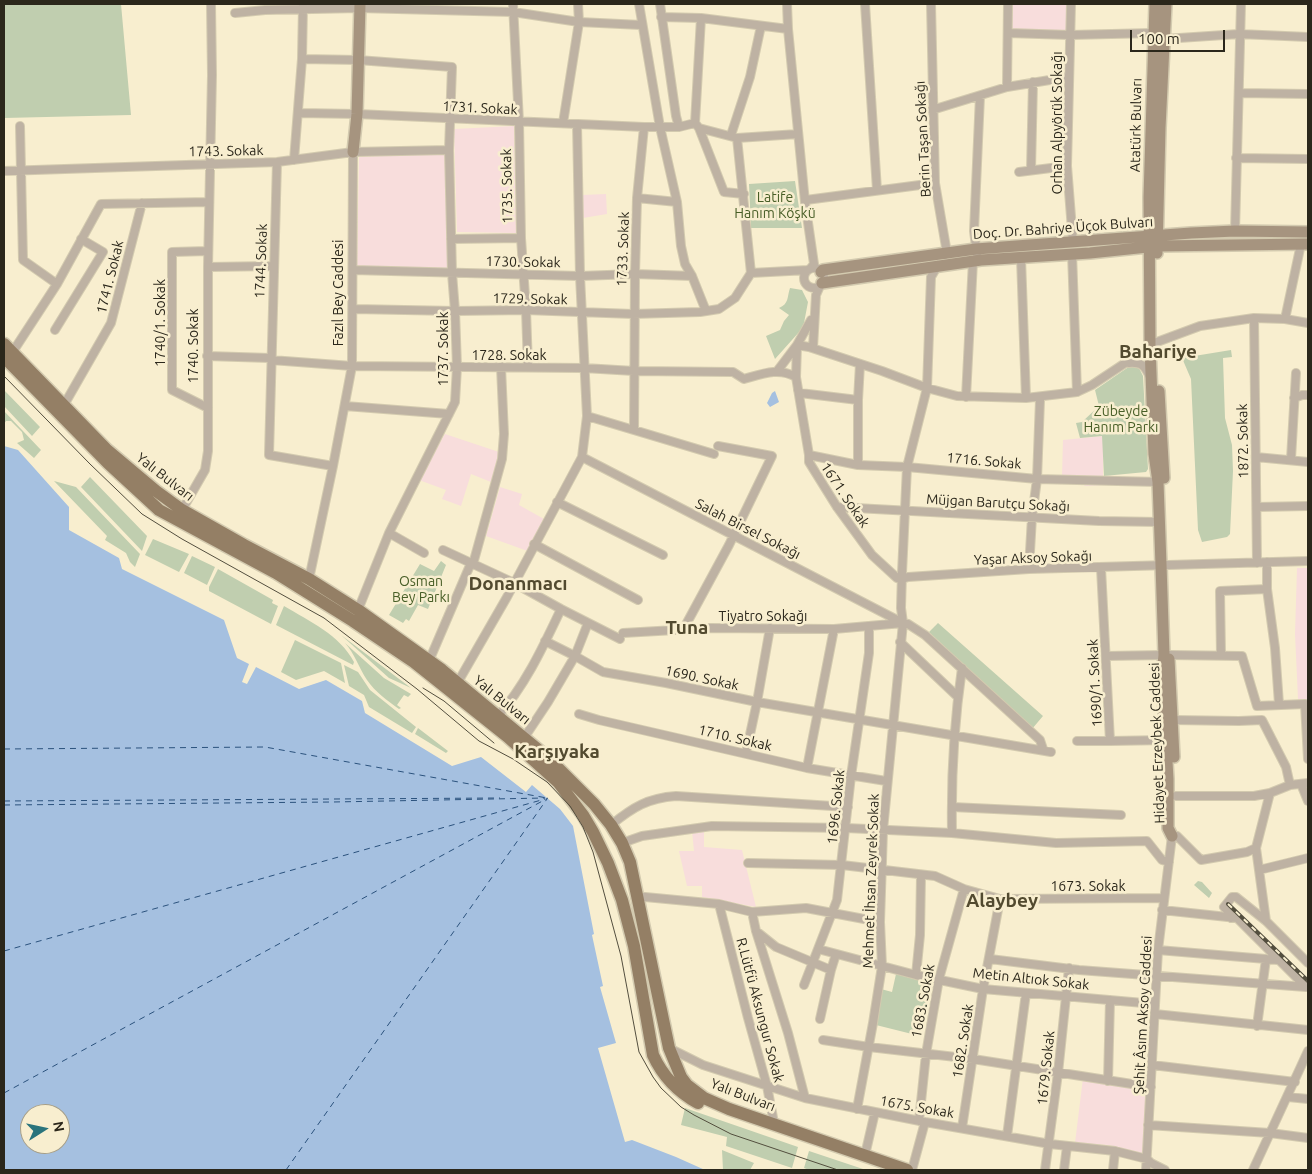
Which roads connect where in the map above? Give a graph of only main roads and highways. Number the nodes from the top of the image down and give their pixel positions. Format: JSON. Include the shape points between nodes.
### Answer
{"nodes":[{"id":1,"x":1155,"y":4,"type":"edge"},
{"id":2,"x":1166,"y":4,"type":"edge"},
{"id":3,"x":360,"y":6,"type":"edge"},
{"id":4,"x":353,"y":152,"type":"road end"},
{"id":5,"x":1308,"y":232,"type":"edge"},
{"id":6,"x":1153,"y":241,"type":"junction"},
{"id":7,"x":1304,"y":244,"type":"edge"},
{"id":8,"x":1072,"y":248,"type":"junction"},
{"id":9,"x":977,"y":256,"type":"junction"},
{"id":10,"x":1153,"y":344,"type":"junction"},
{"id":11,"x":7,"y":351,"type":"edge"},
{"id":12,"x":169,"y":501,"type":"junction"},
{"id":13,"x":159,"y":510,"type":"junction"},
{"id":14,"x":179,"y":515,"type":"junction"},
{"id":15,"x":194,"y":523,"type":"junction"},
{"id":16,"x":1163,"y":565,"type":"junction"},
{"id":17,"x":1166,"y":655,"type":"junction"},
{"id":18,"x":622,"y":843,"type":"junction"},
{"id":19,"x":603,"y":852,"type":"junction"},
{"id":20,"x":668,"y":1048,"type":"junction"},
{"id":21,"x":653,"y":1055,"type":"junction"},
{"id":22,"x":892,"y":1170,"type":"edge"},
{"id":23,"x":907,"y":1170,"type":"edge"}],
"edges":[{"from":1,"to":6,"type":"main road","name":"Atatürk Bulvarı"},
{"from":2,"to":6,"type":"main road","name":"Atatürk Bulvarı"},
{"from":3,"to":4,"type":"main road","name":"Fazıl Bey Caddesi"},
{"from":5,"to":6,"type":"main road","name":"Doç. Dr. Bahriye Üçok Bulvarı","via":[[1235,231]]},
{"from":6,"to":7,"type":"main road","name":"Doç. Dr. Bahriye Üçok Bulvarı"},
{"from":6,"to":8,"type":"main road","name":"Doç. Dr. Bahriye Üçok Bulvarı"},
{"from":6,"to":10,"type":"main road","name":"Hidayet Erzeybek Caddesi"},
{"from":8,"to":9,"type":"main road","name":"Doç. Dr. Bahriye Üçok Bulvarı"},
{"from":8,"to":9,"type":"main road","name":"Doç. Dr. Bahriye Üçok Bulvarı","via":[[1021,258]]},
{"from":9,"to":9,"type":"main road","name":"Doç. Dr. Bahriye Üçok Bulvarı","via":[[938,265],[817,275],[824,270],[947,253]]},
{"from":10,"to":16,"type":"main road","name":"Hidayet Erzeybek Caddesi","via":[[1164,484]]},
{"from":10,"to":16,"type":"main road","name":"Hidayet Erzeybek Caddesi","via":[[1154,454]]},
{"from":11,"to":12,"type":"main road","name":"Yalı Bulvarı","via":[[106,449]]},
{"from":11,"to":13,"type":"main road","name":"Yalı Bulvarı","via":[[108,463]]},
{"from":12,"to":13,"type":"main road","via":[[168,506]]},
{"from":12,"to":14,"type":"main road","name":"Yalı Bulvarı"},
{"from":13,"to":14,"type":"main road","name":"Yalı Bulvarı"},
{"from":14,"to":15,"type":"main road","name":"Yalı Bulvarı"},
{"from":15,"to":18,"type":"main road","name":"Yalı Bulvarı","via":[[309,579],[458,682],[557,767],[594,804]]},
{"from":15,"to":19,"type":"main road","name":"Yalı Bulvarı","via":[[414,662],[508,737],[558,782],[583,815]]},
{"from":16,"to":17,"type":"main road","name":"Hidayet Erzeybek Caddesi"},
{"from":17,"to":17,"type":"main road","name":"Hidayet Erzeybek Caddesi","via":[[1162,675],[1168,828],[1172,836],[1176,796]]},
{"from":18,"to":19,"type":"main road","via":[[608,842]]},
{"from":18,"to":20,"type":"main road","name":"Yalı Bulvarı","via":[[639,898]]},
{"from":19,"to":21,"type":"main road","name":"Yalı Bulvarı","via":[[628,921]]},
{"from":20,"to":21,"type":"main road","via":[[663,1058]]},
{"from":20,"to":23,"type":"main road","name":"Yalı Bulvarı","via":[[681,1077],[704,1098]]},
{"from":21,"to":22,"type":"main road","name":"Yalı Bulvarı","via":[[674,1086],[697,1102]]}]}
